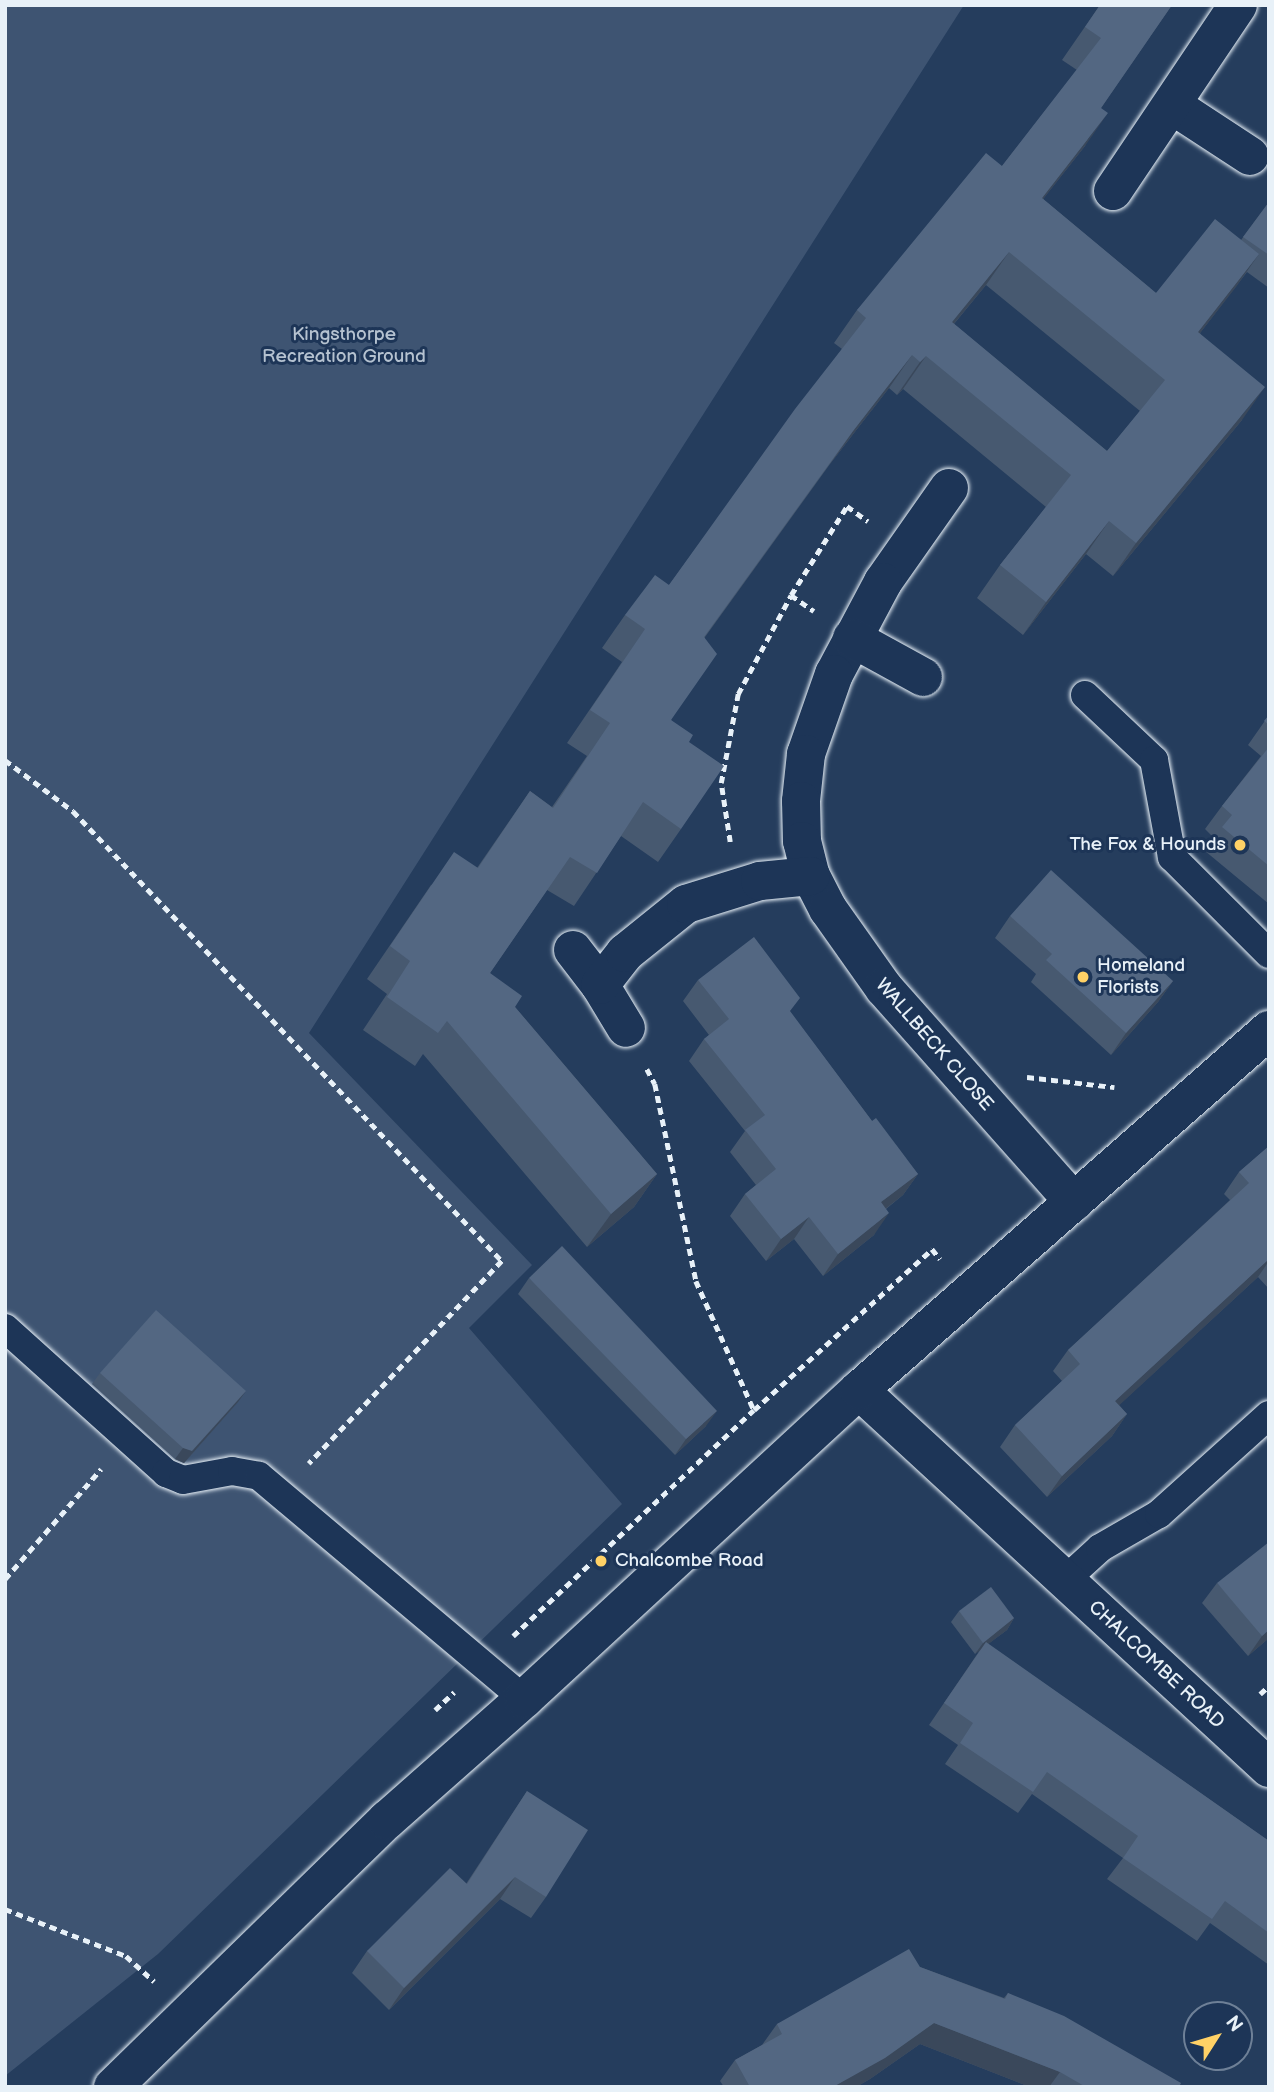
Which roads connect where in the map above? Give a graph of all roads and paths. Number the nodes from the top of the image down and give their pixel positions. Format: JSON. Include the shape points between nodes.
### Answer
{"nodes":[{"id":1,"x":1238,"y":5,"type":"edge"},
{"id":2,"x":1171,"y":105,"type":"junction"},
{"id":3,"x":1250,"y":156,"type":"dead end"},
{"id":4,"x":1113,"y":191,"type":"dead end"},
{"id":5,"x":949,"y":488,"type":"dead end"},
{"id":6,"x":905,"y":548,"type":"junction"},
{"id":7,"x":852,"y":638,"type":"junction"},
{"id":8,"x":923,"y":677,"type":"dead end"},
{"id":9,"x":1085,"y":695,"type":"dead end"},
{"id":10,"x":5,"y":760,"type":"edge"},
{"id":11,"x":811,"y":876,"type":"junction"},
{"id":12,"x":744,"y":885,"type":"junction"},
{"id":13,"x":572,"y":950,"type":"dead end"},
{"id":14,"x":1269,"y":954,"type":"edge"},
{"id":15,"x":600,"y":985,"type":"junction"},
{"id":16,"x":626,"y":1028,"type":"joint"},
{"id":17,"x":1269,"y":1030,"type":"edge"},
{"id":18,"x":953,"y":1068,"type":"junction"},
{"id":19,"x":1114,"y":1087,"type":"dead end"},
{"id":20,"x":1074,"y":1202,"type":"junction"},
{"id":21,"x":941,"y":1259,"type":"dead end"},
{"id":22,"x":5,"y":1328,"type":"edge"},
{"id":23,"x":859,"y":1390,"type":"junction"},
{"id":24,"x":754,"y":1410,"type":"junction"},
{"id":25,"x":1269,"y":1415,"type":"edge"},
{"id":26,"x":128,"y":1438,"type":"junction"},
{"id":27,"x":280,"y":1494,"type":"junction"},
{"id":28,"x":5,"y":1579,"type":"edge"},
{"id":29,"x":1065,"y":1580,"type":"junction"},
{"id":30,"x":483,"y":1665,"type":"junction"},
{"id":31,"x":524,"y":1699,"type":"junction"},
{"id":32,"x":434,"y":1711,"type":"dead end"},
{"id":33,"x":1269,"y":1768,"type":"edge"},
{"id":34,"x":5,"y":1909,"type":"edge"},
{"id":35,"x":165,"y":1973,"type":"dead end"},
{"id":36,"x":113,"y":2087,"type":"edge"}],
"edges":[{"from":1,"to":2,"type":"main road"},
{"from":2,"to":3,"type":"main road"},
{"from":2,"to":4,"type":"main road"},
{"from":5,"to":6,"type":"main road","name":"WALLBECK CLOSE"},
{"from":6,"to":7,"type":"main road","name":"WALLBECK CLOSE"},
{"from":6,"to":12,"type":"path","via":[[847,506],[761,647],[738,694],[721,783],[729,840]]},
{"from":7,"to":8,"type":"main road"},
{"from":7,"to":11,"type":"main road","name":"WALLBECK CLOSE","via":[[806,754],[802,841]]},
{"from":9,"to":14,"type":"lane","via":[[1154,761],[1172,857]]},
{"from":10,"to":27,"type":"path","via":[[73,811],[502,1261]]},
{"from":11,"to":12,"type":"main road"},
{"from":11,"to":18,"type":"main road","name":"WALLBECK CLOSE","via":[[848,941]]},
{"from":12,"to":15,"type":"main road","via":[[677,910],[625,953]]},
{"from":13,"to":15,"type":"main road"},
{"from":15,"to":16,"type":"main road"},
{"from":16,"to":24,"type":"path","via":[[654,1084],[696,1281]]},
{"from":17,"to":20,"type":"main road"},
{"from":18,"to":19,"type":"path"},
{"from":18,"to":20,"type":"main road","name":"WALLBECK CLOSE"},
{"from":20,"to":23,"type":"main road"},
{"from":21,"to":24,"type":"path","via":[[932,1249]]},
{"from":22,"to":26,"type":"lane"},
{"from":23,"to":29,"type":"main road","name":"CHALCOMBE ROAD"},
{"from":23,"to":31,"type":"main road"},
{"from":24,"to":30,"type":"path"},
{"from":25,"to":29,"type":"lane","via":[[1159,1514],[1100,1548]]},
{"from":26,"to":27,"type":"lane","via":[[166,1472],[183,1480],[246,1472],[259,1476]]},
{"from":26,"to":28,"type":"path"},
{"from":27,"to":30,"type":"lane"},
{"from":29,"to":33,"type":"main road","name":"CHALCOMBE ROAD"},
{"from":30,"to":31,"type":"lane"},
{"from":30,"to":32,"type":"path"},
{"from":31,"to":36,"type":"main road","via":[[330,1873]]},
{"from":34,"to":35,"type":"path","via":[[126,1955],[156,1982]]}]}
